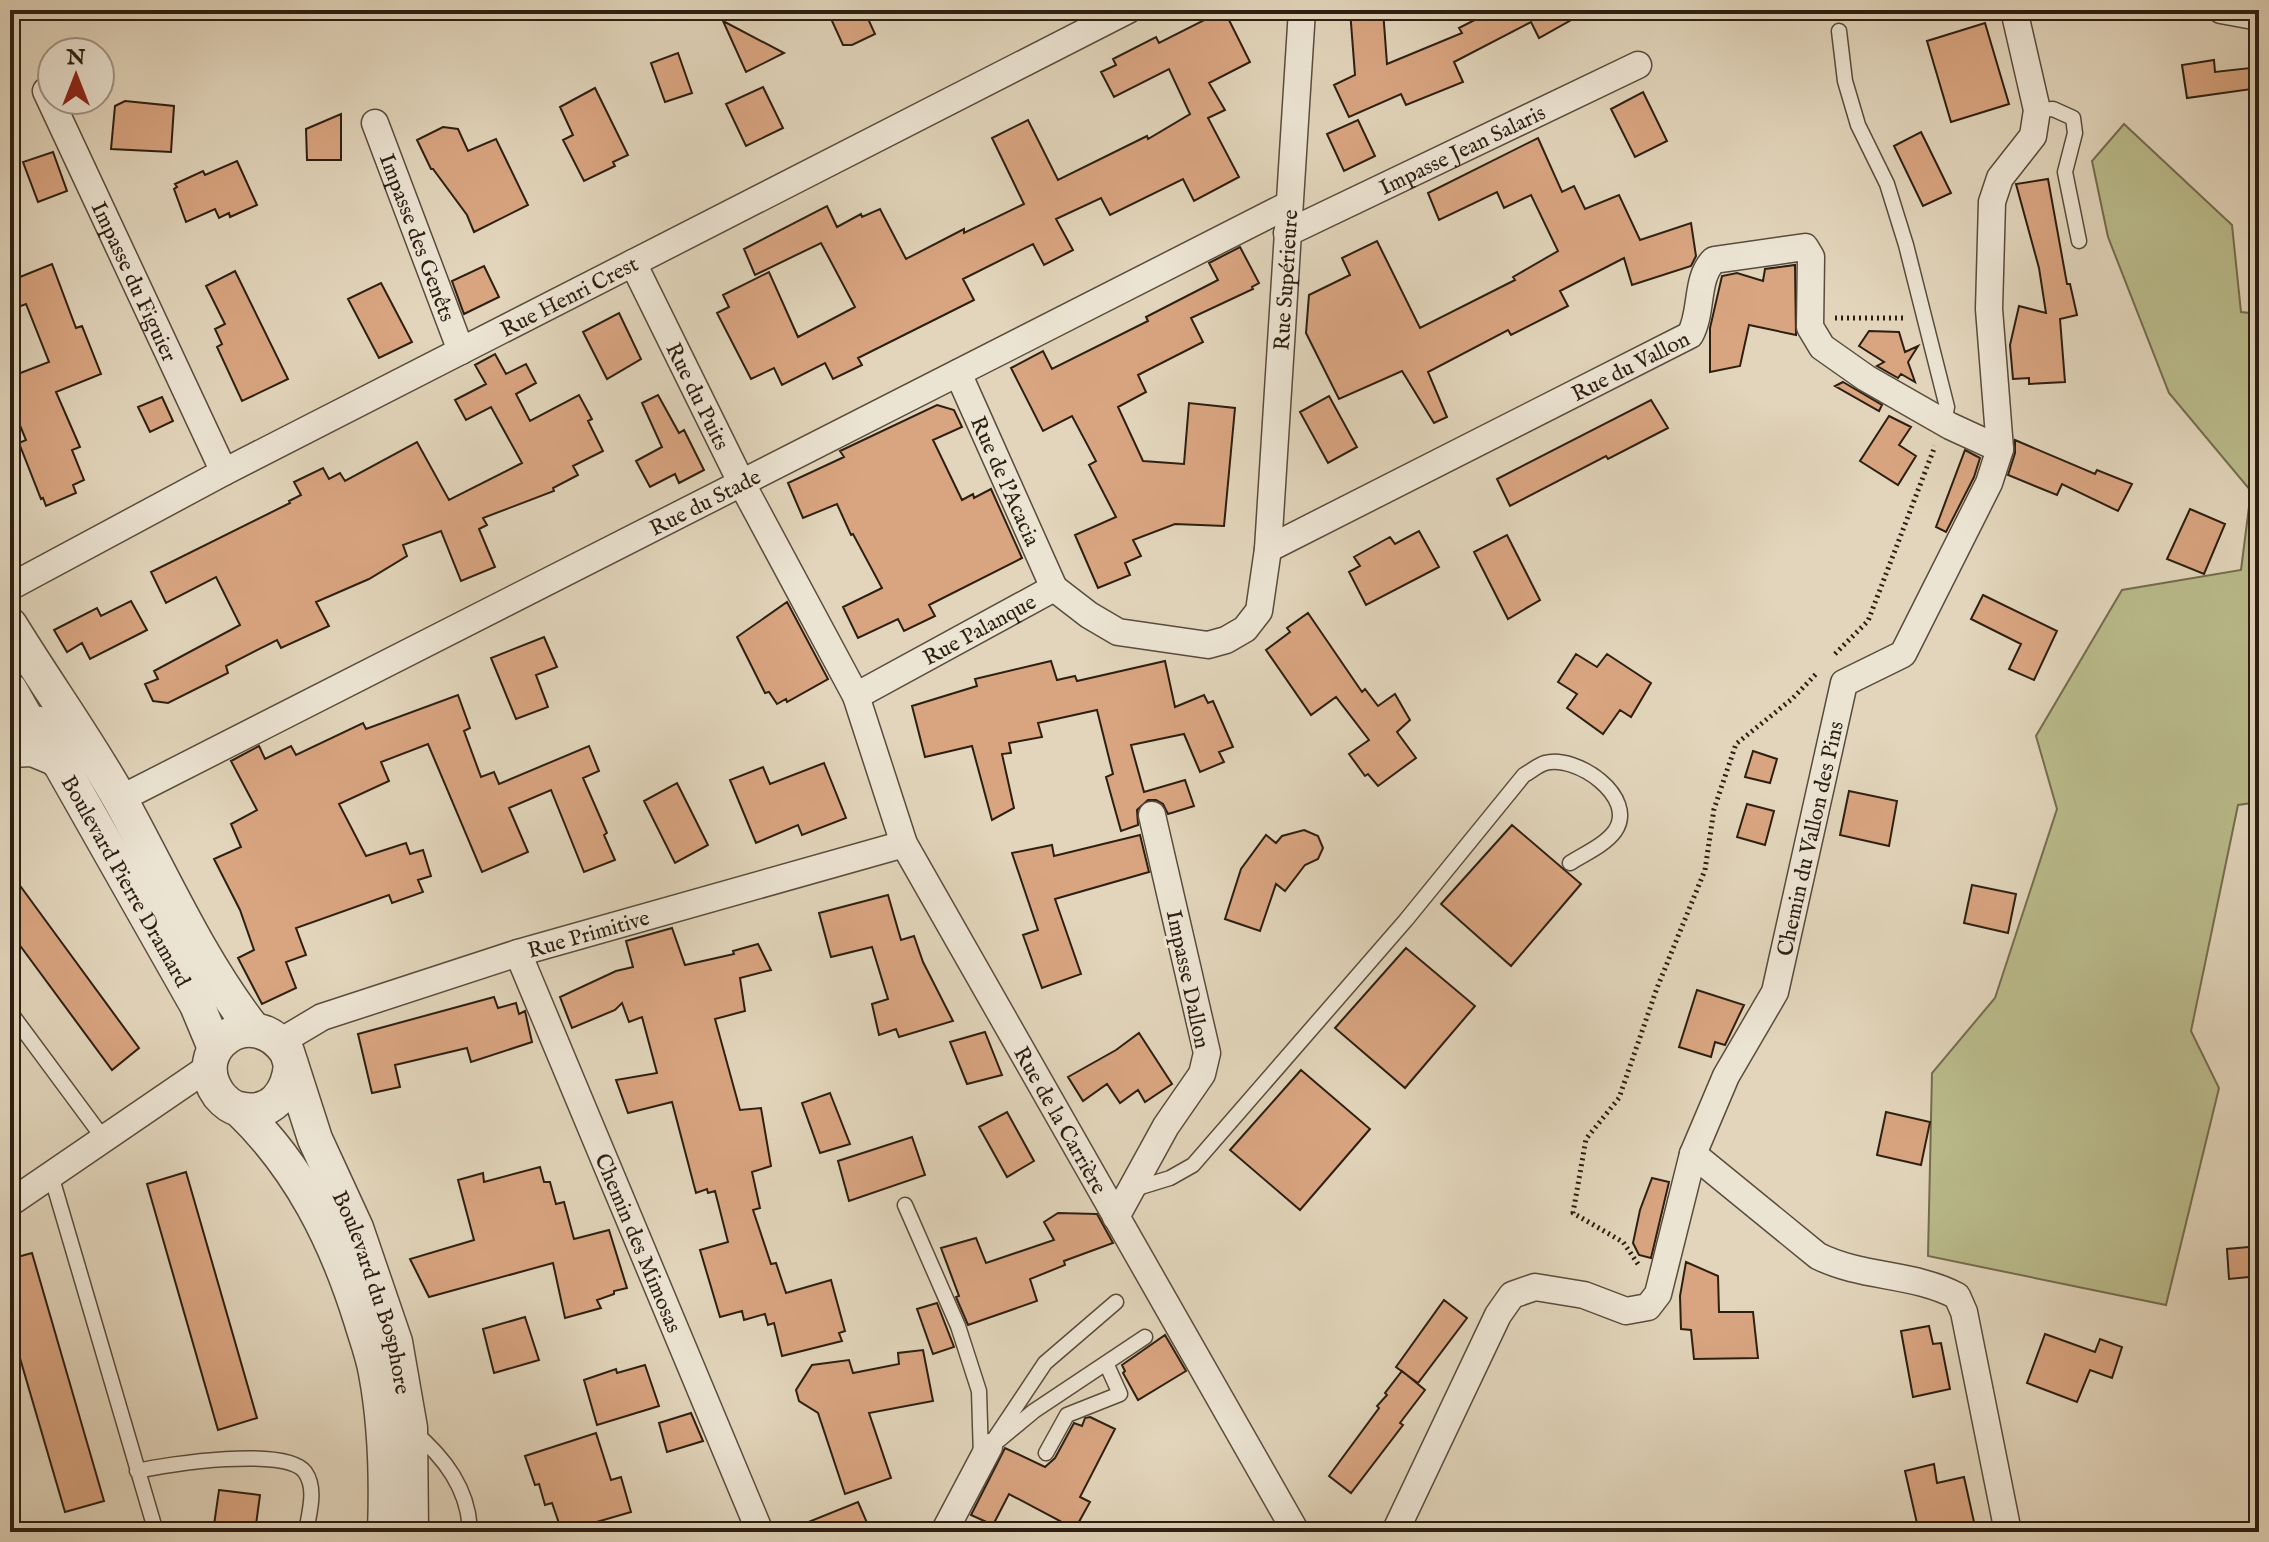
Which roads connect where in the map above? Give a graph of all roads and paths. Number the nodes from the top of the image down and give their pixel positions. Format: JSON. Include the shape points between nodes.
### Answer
{"nodes":[{"id":1,"x":1128,"y":10,"type":"edge"},
{"id":2,"x":1302,"y":10,"type":"edge"},
{"id":3,"x":2014,"y":10,"type":"edge"},
{"id":4,"x":2221,"y":10,"type":"edge"},
{"id":5,"x":2259,"y":17,"type":"edge"},
{"id":6,"x":1839,"y":31,"type":"dead end"},
{"id":7,"x":1638,"y":65,"type":"dead end"},
{"id":8,"x":2037,"y":110,"type":"junction"},
{"id":9,"x":58,"y":116,"type":"edge"},
{"id":10,"x":375,"y":123,"type":"dead end"},
{"id":11,"x":1288,"y":205,"type":"junction"},
{"id":12,"x":1287,"y":233,"type":"junction"},
{"id":13,"x":2079,"y":241,"type":"dead end"},
{"id":14,"x":633,"y":263,"type":"junction"},
{"id":15,"x":1923,"y":317,"type":"junction"},
{"id":16,"x":1810,"y":318,"type":"junction"},
{"id":17,"x":461,"y":351,"type":"junction"},
{"id":18,"x":958,"y":373,"type":"junction"},
{"id":19,"x":1944,"y":423,"type":"junction"},
{"id":20,"x":2000,"y":449,"type":"junction"},
{"id":21,"x":224,"y":472,"type":"junction"},
{"id":22,"x":741,"y":482,"type":"junction"},
{"id":23,"x":1268,"y":549,"type":"junction"},
{"id":24,"x":10,"y":587,"type":"edge"},
{"id":25,"x":1054,"y":588,"type":"junction"},
{"id":26,"x":10,"y":625,"type":"edge"},
{"id":27,"x":1835,"y":655,"type":"dead end"},
{"id":28,"x":1824,"y":666,"type":"dead end"},
{"id":29,"x":10,"y":690,"type":"edge"},
{"id":30,"x":856,"y":696,"type":"junction"},
{"id":31,"x":19,"y":725,"type":"edge"},
{"id":32,"x":10,"y":754,"type":"edge"},
{"id":33,"x":61,"y":765,"type":"junction"},
{"id":34,"x":120,"y":799,"type":"junction"},
{"id":35,"x":1152,"y":815,"type":"dead end"},
{"id":36,"x":904,"y":844,"type":"junction"},
{"id":37,"x":153,"y":861,"type":"junction"},
{"id":38,"x":1570,"y":863,"type":"dead end"},
{"id":39,"x":518,"y":953,"type":"junction"},
{"id":40,"x":10,"y":1012,"type":"edge"},
{"id":41,"x":275,"y":1045,"type":"junction"},
{"id":42,"x":212,"y":1057,"type":"junction"},
{"id":43,"x":172,"y":1094,"type":"junction"},
{"id":44,"x":232,"y":1105,"type":"junction"},
{"id":45,"x":104,"y":1139,"type":"junction"},
{"id":46,"x":1693,"y":1154,"type":"junction"},
{"id":47,"x":51,"y":1175,"type":"junction"},
{"id":48,"x":1131,"y":1190,"type":"junction"},
{"id":49,"x":10,"y":1203,"type":"edge"},
{"id":50,"x":905,"y":1205,"type":"dead end"},
{"id":51,"x":1116,"y":1217,"type":"junction"},
{"id":52,"x":1643,"y":1272,"type":"dead end"},
{"id":53,"x":1116,"y":1302,"type":"dead end"},
{"id":54,"x":1145,"y":1337,"type":"dead end"},
{"id":55,"x":1106,"y":1363,"type":"junction"},
{"id":56,"x":410,"y":1428,"type":"junction"},
{"id":57,"x":1046,"y":1453,"type":"dead end"},
{"id":58,"x":985,"y":1454,"type":"junction"},
{"id":59,"x":137,"y":1471,"type":"junction"},
{"id":60,"x":156,"y":1532,"type":"edge"},
{"id":61,"x":306,"y":1532,"type":"edge"},
{"id":62,"x":385,"y":1532,"type":"edge"},
{"id":63,"x":411,"y":1532,"type":"edge"},
{"id":64,"x":470,"y":1532,"type":"edge"},
{"id":65,"x":760,"y":1532,"type":"edge"},
{"id":66,"x":944,"y":1532,"type":"edge"},
{"id":67,"x":1296,"y":1532,"type":"edge"},
{"id":68,"x":1395,"y":1532,"type":"edge"},
{"id":69,"x":2008,"y":1532,"type":"edge"}],
"edges":[{"from":1,"to":14,"type":"street","name":"Rue Henri Crest"},
{"from":2,"to":11,"type":"street","name":"Rue Supérieure"},
{"from":3,"to":8,"type":"street"},
{"from":4,"to":5,"type":"street"},
{"from":6,"to":15,"type":"lane","via":[[1845,81],[1858,125],[1887,184]]},
{"from":7,"to":12,"type":"street","name":"Impasse Jean Salaris"},
{"from":8,"to":13,"type":"lane","via":[[2053,109],[2073,118],[2075,133],[2065,172]]},
{"from":8,"to":20,"type":"street","name":"Chemin du Vallon des Pins","via":[[2033,136],[2000,178],[1992,202],[1989,309]]},
{"from":9,"to":21,"type":"street","name":"Impasse du Figuier"},
{"from":10,"to":17,"type":"street","name":"Impasse des Genêts"},
{"from":11,"to":12,"type":"street","name":"Rue Supérieure"},
{"from":11,"to":18,"type":"street","name":"Rue du Stade"},
{"from":12,"to":23,"type":"street","name":"Rue Supérieure"},
{"from":14,"to":17,"type":"street","name":"Rue Henri Crest"},
{"from":14,"to":22,"type":"street","name":"Rue du Puits"},
{"from":15,"to":16,"type":"path"},
{"from":15,"to":19,"type":"lane","via":[[1947,407]]},
{"from":16,"to":19,"type":"street","name":"Rue du Vallon","via":[[1822,347]]},
{"from":16,"to":23,"type":"street","name":"Rue du Vallon","via":[[1811,257],[1805,247],[1714,260],[1705,269],[1690,335]]},
{"from":17,"to":21,"type":"street","name":"Rue Henri Crest"},
{"from":18,"to":22,"type":"street","name":"Rue du Stade"},
{"from":18,"to":25,"type":"street","name":"Rue de l'Acacia"},
{"from":19,"to":20,"type":"street","name":"Rue du Vallon"},
{"from":19,"to":27,"type":"path","via":[[1868,621]]},
{"from":20,"to":46,"type":"street","name":"Chemin du Vallon des Pins","via":[[1989,483],[1903,654],[1844,683],[1775,992],[1726,1076]]},
{"from":21,"to":24,"type":"street","name":"Rue Henri Crest"},
{"from":22,"to":30,"type":"street","name":"Rue du Puits"},
{"from":22,"to":34,"type":"street","name":"Rue du Stade"},
{"from":23,"to":25,"type":"street","name":"Rue Palanque","via":[[1259,611],[1245,629],[1208,645],[1118,632]]},
{"from":25,"to":30,"type":"street","name":"Rue Palanque"},
{"from":26,"to":34,"type":"street","name":"Boulevard Pierre Dramard"},
{"from":28,"to":52,"type":"path","via":[[1736,744],[1714,809],[1705,870],[1619,1098],[1586,1139],[1573,1213],[1623,1242]]},
{"from":29,"to":31,"type":"street","name":"Boulevard Pierre Dramard"},
{"from":30,"to":36,"type":"street","name":"Rue de la Carrière"},
{"from":31,"to":33,"type":"street","name":"Boulevard Pierre Dramard"},
{"from":31,"to":37,"type":"street","name":"Boulevard Pierre Dramard","via":[[47,723],[63,735],[123,838],[134,852]]},
{"from":32,"to":33,"type":"street","via":[[32,753]]},
{"from":33,"to":42,"type":"street","name":"Boulevard Pierre Dramard","via":[[197,1005]]},
{"from":34,"to":37,"type":"street","name":"Boulevard Pierre Dramard"},
{"from":35,"to":48,"type":"street","name":"Impasse Dallon","via":[[1207,1053],[1202,1074]]},
{"from":36,"to":39,"type":"street","name":"Rue Primitive"},
{"from":36,"to":51,"type":"street","name":"Rue de la Carrière"},
{"from":37,"to":41,"type":"street","name":"Boulevard Pierre Dramard","via":[[227,996]]},
{"from":38,"to":48,"type":"lane","via":[[1614,832],[1622,817],[1618,800],[1596,777],[1567,763],[1547,762],[1524,775],[1193,1165]]},
{"from":39,"to":41,"type":"street","name":"Rue Primitive","via":[[322,1017]]},
{"from":39,"to":65,"type":"street","name":"Chemin des Mimosas"},
{"from":40,"to":45,"type":"lane"},
{"from":41,"to":42,"type":"street","via":[[238,1030],[225,1037]]},
{"from":41,"to":44,"type":"street","via":[[290,1080],[283,1094],[256,1110]]},
{"from":41,"to":56,"type":"street","name":"Boulevard du Bosphore","via":[[373,1270],[395,1342]]},
{"from":42,"to":43,"type":"street"},
{"from":42,"to":44,"type":"street","via":[[212,1085]]},
{"from":43,"to":44,"type":"street","via":[[193,1092]]},
{"from":43,"to":45,"type":"street"},
{"from":44,"to":62,"type":"street","name":"Boulevard du Bosphore","via":[[284,1157],[320,1215],[349,1283],[376,1370],[385,1438]]},
{"from":45,"to":47,"type":"street"},
{"from":46,"to":68,"type":"street","name":"Chemin du Vallon des Pins","via":[[1658,1294],[1648,1307],[1626,1311],[1584,1295],[1535,1287],[1512,1295]]},
{"from":46,"to":69,"type":"street","via":[[1818,1256],[1957,1296]]},
{"from":47,"to":49,"type":"street"},
{"from":47,"to":59,"type":"lane"},
{"from":48,"to":51,"type":"street","name":"Impasse Dallon"},
{"from":50,"to":58,"type":"lane","via":[[958,1326],[979,1391]]},
{"from":51,"to":67,"type":"street","name":"Rue de la Carrière"},
{"from":53,"to":58,"type":"lane","via":[[1045,1363]]},
{"from":54,"to":55,"type":"lane"},
{"from":55,"to":57,"type":"lane","via":[[1120,1394],[1067,1415]]},
{"from":55,"to":58,"type":"lane","via":[[1034,1411]]},
{"from":56,"to":63,"type":"street","name":"Boulevard du Bosphore"},
{"from":56,"to":64,"type":"lane","via":[[452,1473],[466,1498]]},
{"from":58,"to":66,"type":"street"},
{"from":59,"to":60,"type":"lane"},
{"from":59,"to":61,"type":"lane","via":[[173,1463],[264,1458],[295,1462],[312,1490]]}]}
